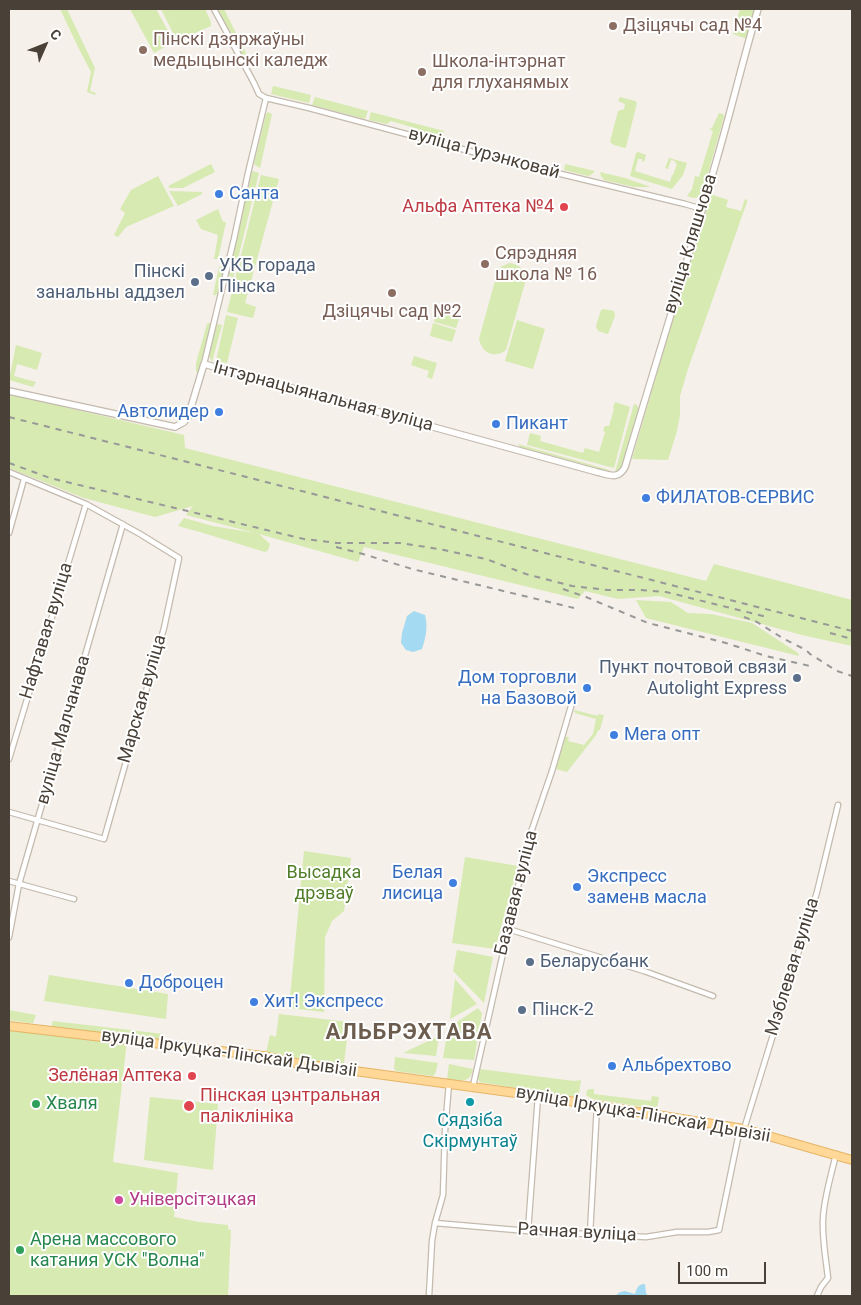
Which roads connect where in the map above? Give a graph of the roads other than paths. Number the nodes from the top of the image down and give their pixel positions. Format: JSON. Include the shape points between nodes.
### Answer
{"nodes":[{"id":1,"x":214,"y":9,"type":"edge"},
{"id":2,"x":758,"y":9,"type":"edge"},
{"id":3,"x":266,"y":98,"type":"junction"},
{"id":4,"x":702,"y":209,"type":"junction"},
{"id":5,"x":204,"y":364,"type":"junction"},
{"id":6,"x":9,"y":391,"type":"edge"},
{"id":7,"x":9,"y":472,"type":"edge"},
{"id":8,"x":618,"y":475,"type":"joint"},
{"id":9,"x":24,"y":479,"type":"junction"},
{"id":10,"x":86,"y":504,"type":"junction"},
{"id":11,"x":123,"y":524,"type":"junction"},
{"id":12,"x":9,"y":533,"type":"edge"},
{"id":13,"x":572,"y":703,"type":"dead end"},
{"id":14,"x":9,"y":759,"type":"edge"},
{"id":15,"x":838,"y":805,"type":"dead end"},
{"id":16,"x":9,"y":812,"type":"edge"},
{"id":17,"x":38,"y":820,"type":"junction"},
{"id":18,"x":9,"y":881,"type":"edge"},
{"id":19,"x":19,"y":884,"type":"junction"},
{"id":20,"x":74,"y":899,"type":"dead end"},
{"id":21,"x":508,"y":928,"type":"junction"},
{"id":22,"x":9,"y":937,"type":"edge"},
{"id":23,"x":713,"y":996,"type":"dead end"},
{"id":24,"x":9,"y":1026,"type":"edge"},
{"id":25,"x":449,"y":1083,"type":"junction"},
{"id":26,"x":473,"y":1086,"type":"junction"},
{"id":27,"x":538,"y":1096,"type":"junction"},
{"id":28,"x":597,"y":1105,"type":"junction"},
{"id":29,"x":742,"y":1128,"type":"junction"},
{"id":30,"x":836,"y":1154,"type":"junction"},
{"id":31,"x":852,"y":1160,"type":"edge"},
{"id":32,"x":435,"y":1222,"type":"junction"},
{"id":33,"x":719,"y":1230,"type":"joint"},
{"id":34,"x":528,"y":1231,"type":"junction"},
{"id":35,"x":590,"y":1234,"type":"junction"},
{"id":36,"x":429,"y":1296,"type":"edge"},
{"id":37,"x":817,"y":1296,"type":"edge"}],
"edges":[{"from":1,"to":3,"type":"street","via":[[259,94]]},
{"from":2,"to":4,"type":"street","name":"вуліца Кляшчова"},
{"from":3,"to":4,"type":"street","name":"вуліца Гурэнковай"},
{"from":3,"to":5,"type":"street"},
{"from":4,"to":8,"type":"street","name":"вуліца Кляшчова","via":[[625,467]]},
{"from":5,"to":6,"type":"street","name":"Інтэрнацыянальная вуліца","via":[[188,417],[175,427]]},
{"from":5,"to":8,"type":"street","name":"Інтэрнацыянальная вуліца","via":[[597,472]]},
{"from":7,"to":9,"type":"street"},
{"from":9,"to":10,"type":"street"},
{"from":9,"to":12,"type":"street"},
{"from":10,"to":11,"type":"street"},
{"from":10,"to":14,"type":"street","name":"Нафтавая вуліца"},
{"from":11,"to":17,"type":"street","name":"вуліца Малчанава"},
{"from":11,"to":17,"type":"street","name":"Марская вуліца","via":[[179,558],[164,628],[104,839]]},
{"from":13,"to":21,"type":"street","name":"Базавая вуліца","via":[[529,838]]},
{"from":15,"to":29,"type":"street","name":"Мэблевая вуліца","via":[[817,892]]},
{"from":16,"to":17,"type":"street"},
{"from":17,"to":19,"type":"street","name":"вуліца Малчанава"},
{"from":18,"to":19,"type":"street"},
{"from":19,"to":20,"type":"street"},
{"from":19,"to":22,"type":"street","name":"вуліца Малчанава"},
{"from":21,"to":23,"type":"street","via":[[644,970]]},
{"from":21,"to":26,"type":"street","name":"Базавая вуліца"},
{"from":24,"to":25,"type":"main road","name":"вуліца Іркуцка-Пінскай Дывізіі","via":[[263,1056],[314,1066]]},
{"from":25,"to":26,"type":"main road","name":"вуліца Іркуцка-Пінскай Дывізіі"},
{"from":25,"to":32,"type":"street","via":[[443,1195]]},
{"from":26,"to":27,"type":"main road","name":"вуліца Іркуцка-Пінскай Дывізіі"},
{"from":27,"to":28,"type":"main road","name":"вуліца Іркуцка-Пінскай Дывізіі"},
{"from":27,"to":34,"type":"street"},
{"from":28,"to":29,"type":"main road","name":"вуліца Іркуцка-Пінскай Дывізіі"},
{"from":28,"to":35,"type":"street"},
{"from":29,"to":30,"type":"main road","name":"вуліца Іркуцка-Пінскай Дывізіі"},
{"from":29,"to":33,"type":"street","name":"Мэблевая вуліца"},
{"from":30,"to":31,"type":"main road","name":"вуліца Іркуцка-Пінскай Дывізіі"},
{"from":30,"to":37,"type":"street","via":[[823,1219],[828,1278]]},
{"from":32,"to":34,"type":"street","name":"Рачная вуліца"},
{"from":32,"to":36,"type":"street"},
{"from":33,"to":35,"type":"street","name":"Рачная вуліца","via":[[646,1237]]},
{"from":34,"to":35,"type":"street","name":"Рачная вуліца"}]}
